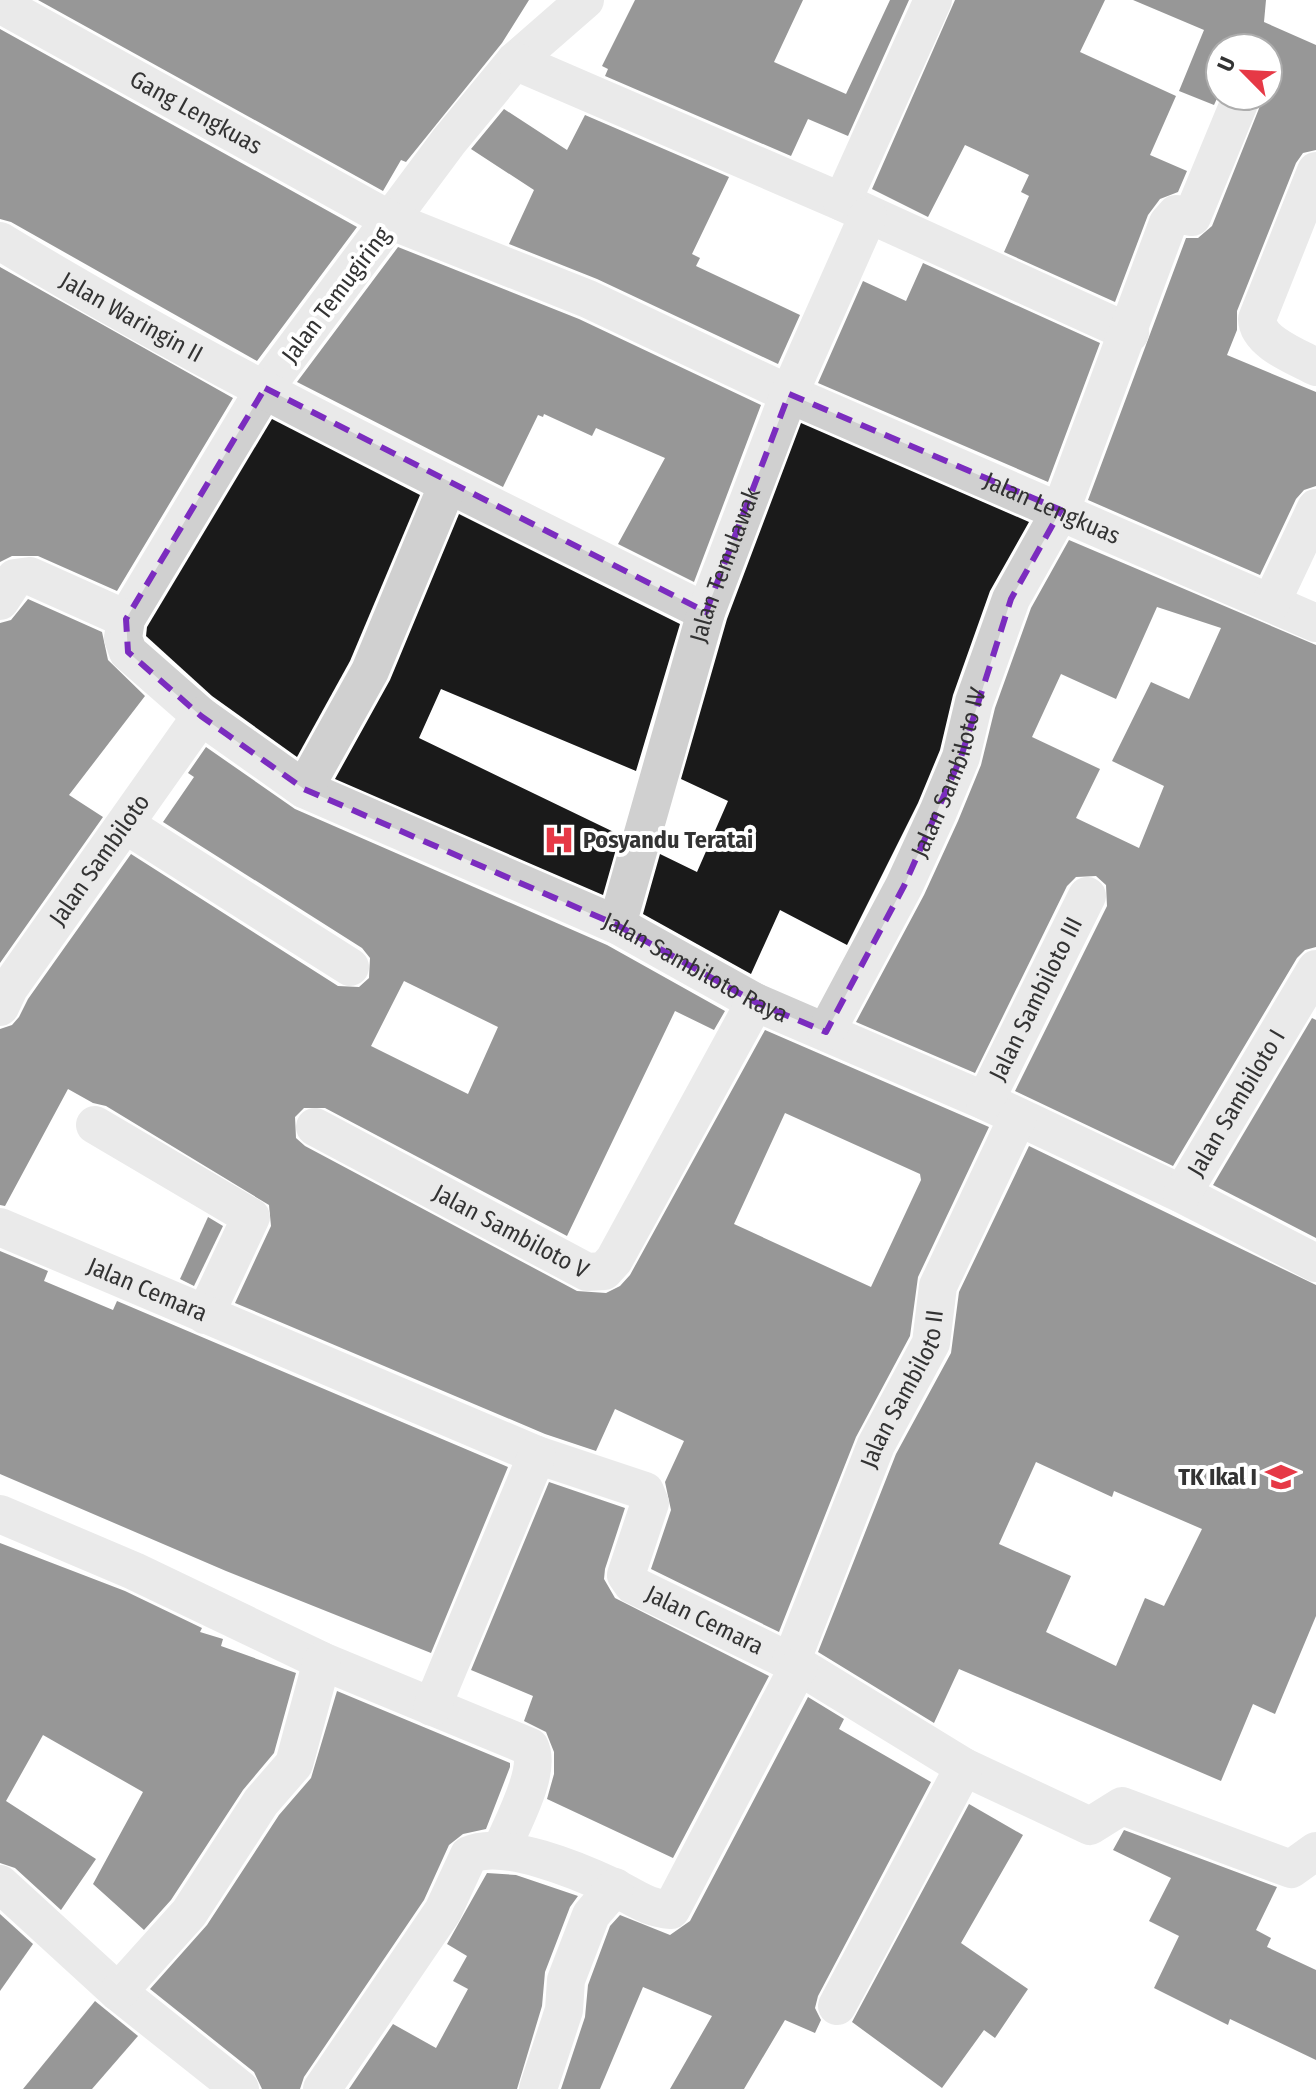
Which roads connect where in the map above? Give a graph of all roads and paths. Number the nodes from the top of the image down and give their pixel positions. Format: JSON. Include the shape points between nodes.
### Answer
{"nodes":[{"id":1,"x":585,"y":0,"type":"edge"},
{"id":2,"x":933,"y":0,"type":"edge"},
{"id":3,"x":0,"y":4,"type":"edge"},
{"id":4,"x":515,"y":61,"type":"junction"},
{"id":5,"x":1235,"y":112,"type":"edge"},
{"id":6,"x":1316,"y":171,"type":"edge"},
{"id":7,"x":855,"y":209,"type":"junction"},
{"id":8,"x":392,"y":221,"type":"junction"},
{"id":9,"x":0,"y":241,"type":"edge"},
{"id":10,"x":1130,"y":333,"type":"junction"},
{"id":11,"x":1316,"y":367,"type":"edge"},
{"id":12,"x":265,"y":388,"type":"junction"},
{"id":13,"x":789,"y":394,"type":"junction"},
{"id":14,"x":448,"y":484,"type":"junction"},
{"id":15,"x":1316,"y":508,"type":"edge"},
{"id":16,"x":1061,"y":510,"type":"junction"},
{"id":17,"x":0,"y":601,"type":"edge"},
{"id":18,"x":1271,"y":603,"type":"junction"},
{"id":19,"x":706,"y":612,"type":"junction"},
{"id":20,"x":126,"y":619,"type":"junction"},
{"id":21,"x":1316,"y":623,"type":"edge"},
{"id":22,"x":201,"y":716,"type":"junction"},
{"id":23,"x":304,"y":789,"type":"junction"},
{"id":24,"x":126,"y":825,"type":"junction"},
{"id":25,"x":1087,"y":896,"type":"dead end"},
{"id":26,"x":617,"y":925,"type":"junction"},
{"id":27,"x":350,"y":967,"type":"dead end"},
{"id":28,"x":1316,"y":969,"type":"edge"},
{"id":29,"x":755,"y":1002,"type":"junction"},
{"id":30,"x":0,"y":1007,"type":"edge"},
{"id":31,"x":826,"y":1032,"type":"junction"},
{"id":32,"x":1001,"y":1109,"type":"junction"},
{"id":33,"x":95,"y":1125,"type":"dead end"},
{"id":34,"x":315,"y":1127,"type":"dead end"},
{"id":35,"x":1182,"y":1194,"type":"junction"},
{"id":36,"x":0,"y":1227,"type":"edge"},
{"id":37,"x":1316,"y":1263,"type":"edge"},
{"id":38,"x":205,"y":1315,"type":"junction"},
{"id":39,"x":537,"y":1455,"type":"junction"},
{"id":40,"x":0,"y":1514,"type":"edge"},
{"id":41,"x":322,"y":1661,"type":"junction"},
{"id":42,"x":795,"y":1664,"type":"junction"},
{"id":43,"x":432,"y":1707,"type":"junction"},
{"id":44,"x":964,"y":1767,"type":"junction"},
{"id":45,"x":501,"y":1850,"type":"junction"},
{"id":46,"x":1316,"y":1851,"type":"edge"},
{"id":47,"x":0,"y":1884,"type":"edge"},
{"id":48,"x":615,"y":1887,"type":"junction"},
{"id":49,"x":118,"y":1992,"type":"junction"},
{"id":50,"x":837,"y":2006,"type":"dead end"},
{"id":51,"x":240,"y":2089,"type":"edge"},
{"id":52,"x":322,"y":2089,"type":"edge"},
{"id":53,"x":538,"y":2089,"type":"edge"}],
"edges":[{"from":1,"to":4,"type":"street","name":"Jalan Temugiring"},
{"from":2,"to":7,"type":"street","name":"Jalan Temulawak"},
{"from":3,"to":8,"type":"street","name":"Gang Lengkuas"},
{"from":4,"to":7,"type":"street"},
{"from":4,"to":8,"type":"street","name":"Jalan Temugiring"},
{"from":5,"to":10,"type":"street","name":"Jalan Sambiloto IV","via":[[1192,217],[1176,214],[1168,223]]},
{"from":6,"to":11,"type":"street","via":[[1257,319],[1261,331],[1276,344]]},
{"from":7,"to":10,"type":"street"},
{"from":7,"to":13,"type":"street","name":"Jalan Temulawak"},
{"from":8,"to":12,"type":"street","name":"Jalan Temugiring"},
{"from":8,"to":13,"type":"street","name":"Gang Lengkuas","via":[[588,299]]},
{"from":9,"to":12,"type":"street","name":"Jalan Waringin II","via":[[97,300]]},
{"from":10,"to":16,"type":"street","name":"Jalan Sambiloto IV"},
{"from":12,"to":14,"type":"street","name":"Jalan Waringin II"},
{"from":12,"to":20,"type":"street","name":"Jalan Temugiring"},
{"from":13,"to":16,"type":"street","name":"Jalan Lengkuas"},
{"from":13,"to":19,"type":"street","name":"Jalan Temulawak"},
{"from":14,"to":19,"type":"street","name":"Jalan Waringin II"},
{"from":14,"to":23,"type":"street","via":[[370,671]]},
{"from":15,"to":18,"type":"street"},
{"from":16,"to":18,"type":"street","name":"Jalan Lengkuas"},
{"from":16,"to":31,"type":"street","name":"Jalan Sambiloto IV","via":[[1011,599],[938,812]]},
{"from":17,"to":20,"type":"street","via":[[15,578],[30,576]]},
{"from":18,"to":21,"type":"street","name":"Jalan Lengkuas"},
{"from":19,"to":26,"type":"street","name":"Jalan Temulawak"},
{"from":20,"to":22,"type":"street","name":"Jalan Sambiloto Raya","via":[[123,638],[128,652]]},
{"from":22,"to":23,"type":"street","name":"Jalan Sambiloto Raya"},
{"from":22,"to":24,"type":"street","name":"Jalan Sambiloto"},
{"from":23,"to":26,"type":"street","name":"Jalan Sambiloto Raya"},
{"from":24,"to":27,"type":"street"},
{"from":24,"to":30,"type":"street","name":"Jalan Sambiloto"},
{"from":25,"to":32,"type":"street","name":"Jalan Sambiloto III"},
{"from":26,"to":29,"type":"street","name":"Jalan Sambiloto Raya"},
{"from":28,"to":35,"type":"street","name":"Jalan Sambiloto I"},
{"from":29,"to":31,"type":"street","name":"Jalan Sambiloto Raya"},
{"from":29,"to":34,"type":"street","name":"Jalan Sambiloto V","via":[[604,1271],[587,1272]]},
{"from":31,"to":32,"type":"street","name":"Jalan Sambiloto Raya"},
{"from":32,"to":35,"type":"street","name":"Jalan Sambiloto Raya"},
{"from":32,"to":42,"type":"street","name":"Jalan Sambiloto II","via":[[938,1286],[931,1343],[876,1445]]},
{"from":33,"to":38,"type":"street","via":[[251,1217]]},
{"from":35,"to":37,"type":"street","name":"Jalan Sambiloto Raya"},
{"from":36,"to":38,"type":"street","name":"Jalan Cemara"},
{"from":38,"to":39,"type":"street","name":"Jalan Cemara"},
{"from":39,"to":42,"type":"street","name":"Jalan Cemara","via":[[645,1491],[650,1503],[626,1575],[633,1585]]},
{"from":39,"to":43,"type":"street"},
{"from":40,"to":41,"type":"street"},
{"from":41,"to":43,"type":"street"},
{"from":41,"to":49,"type":"street","via":[[294,1764],[261,1802],[189,1913]]},
{"from":42,"to":44,"type":"street","name":"Jalan Cemara"},
{"from":42,"to":48,"type":"street","name":"Jalan Sambiloto II","via":[[671,1910],[649,1908]]},
{"from":43,"to":45,"type":"street","via":[[530,1747],[536,1758]]},
{"from":44,"to":46,"type":"street","name":"Jalan Cemara","via":[[1090,1826],[1122,1806],[1291,1869]]},
{"from":44,"to":50,"type":"street"},
{"from":45,"to":48,"type":"street"},
{"from":45,"to":52,"type":"street","via":[[483,1848],[469,1855],[443,1911]]},
{"from":47,"to":49,"type":"street"},
{"from":48,"to":53,"type":"street","via":[[596,1906],[566,1980],[564,2010]]},
{"from":49,"to":51,"type":"street"}]}
